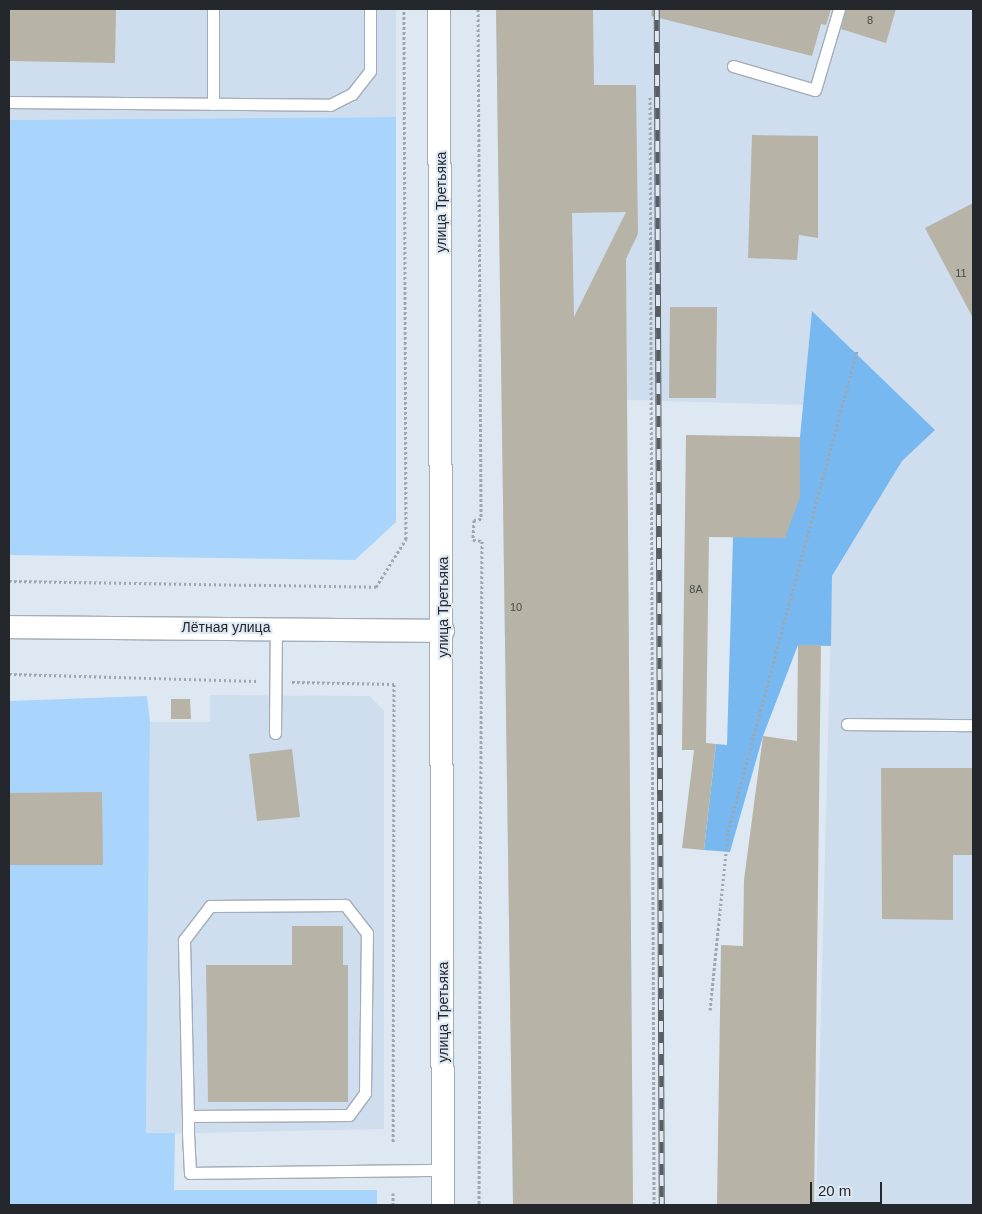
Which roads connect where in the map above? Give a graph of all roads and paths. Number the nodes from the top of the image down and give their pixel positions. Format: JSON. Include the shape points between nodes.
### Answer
{"nodes":[{"id":1,"x":213,"y":9,"type":"edge"},
{"id":2,"x":370,"y":9,"type":"edge"},
{"id":3,"x":404,"y":9,"type":"edge"},
{"id":4,"x":439,"y":9,"type":"edge"},
{"id":5,"x":478,"y":9,"type":"edge"},
{"id":6,"x":839,"y":9,"type":"edge"},
{"id":7,"x":733,"y":66,"type":"dead end"},
{"id":8,"x":650,"y":97,"type":"dead end"},
{"id":9,"x":9,"y":102,"type":"edge"},
{"id":10,"x":213,"y":104,"type":"junction"},
{"id":11,"x":857,"y":351,"type":"dead end"},
{"id":12,"x":9,"y":581,"type":"edge"},
{"id":13,"x":9,"y":627,"type":"edge"},
{"id":14,"x":276,"y":627,"type":"junction"},
{"id":15,"x":443,"y":631,"type":"junction"},
{"id":16,"x":9,"y":674,"type":"edge"},
{"id":17,"x":275,"y":681,"type":"junction"},
{"id":18,"x":847,"y":724,"type":"dead end"},
{"id":19,"x":973,"y":725,"type":"edge"},
{"id":20,"x":275,"y":733,"type":"dead end"},
{"id":21,"x":710,"y":1010,"type":"dead end"},
{"id":22,"x":188,"y":1116,"type":"junction"},
{"id":23,"x":394,"y":1142,"type":"dead end"},
{"id":24,"x":443,"y":1170,"type":"junction"},
{"id":25,"x":393,"y":1193,"type":"dead end"},
{"id":26,"x":393,"y":1205,"type":"edge"},
{"id":27,"x":443,"y":1205,"type":"edge"},
{"id":28,"x":479,"y":1205,"type":"edge"},
{"id":29,"x":654,"y":1205,"type":"edge"}],
"edges":[{"from":1,"to":10,"type":"lane"},
{"from":2,"to":10,"type":"lane","via":[[370,71],[352,94],[330,105]]},
{"from":3,"to":12,"type":"path","via":[[406,539],[376,587]]},
{"from":4,"to":15,"type":"street","name":"улица Третьяка"},
{"from":5,"to":28,"type":"path","via":[[480,519],[474,520],[473,540],[482,541]]},
{"from":6,"to":7,"type":"lane","via":[[815,90]]},
{"from":8,"to":29,"type":"path"},
{"from":9,"to":10,"type":"lane"},
{"from":11,"to":21,"type":"path","via":[[728,832]]},
{"from":13,"to":14,"type":"street","name":"Лётная улица"},
{"from":14,"to":15,"type":"street","name":"Лётная улица"},
{"from":14,"to":17,"type":"lane"},
{"from":15,"to":24,"type":"street","name":"улица Третьяка"},
{"from":16,"to":17,"type":"path"},
{"from":17,"to":20,"type":"lane"},
{"from":17,"to":23,"type":"path","via":[[394,684]]},
{"from":18,"to":19,"type":"lane"},
{"from":22,"to":22,"type":"lane","via":[[184,940],[210,906],[345,905],[367,932],[365,1093],[349,1115]]},
{"from":22,"to":24,"type":"lane","via":[[190,1173]]},
{"from":24,"to":27,"type":"street","name":"улица Третьяка"},
{"from":25,"to":26,"type":"path"}]}
